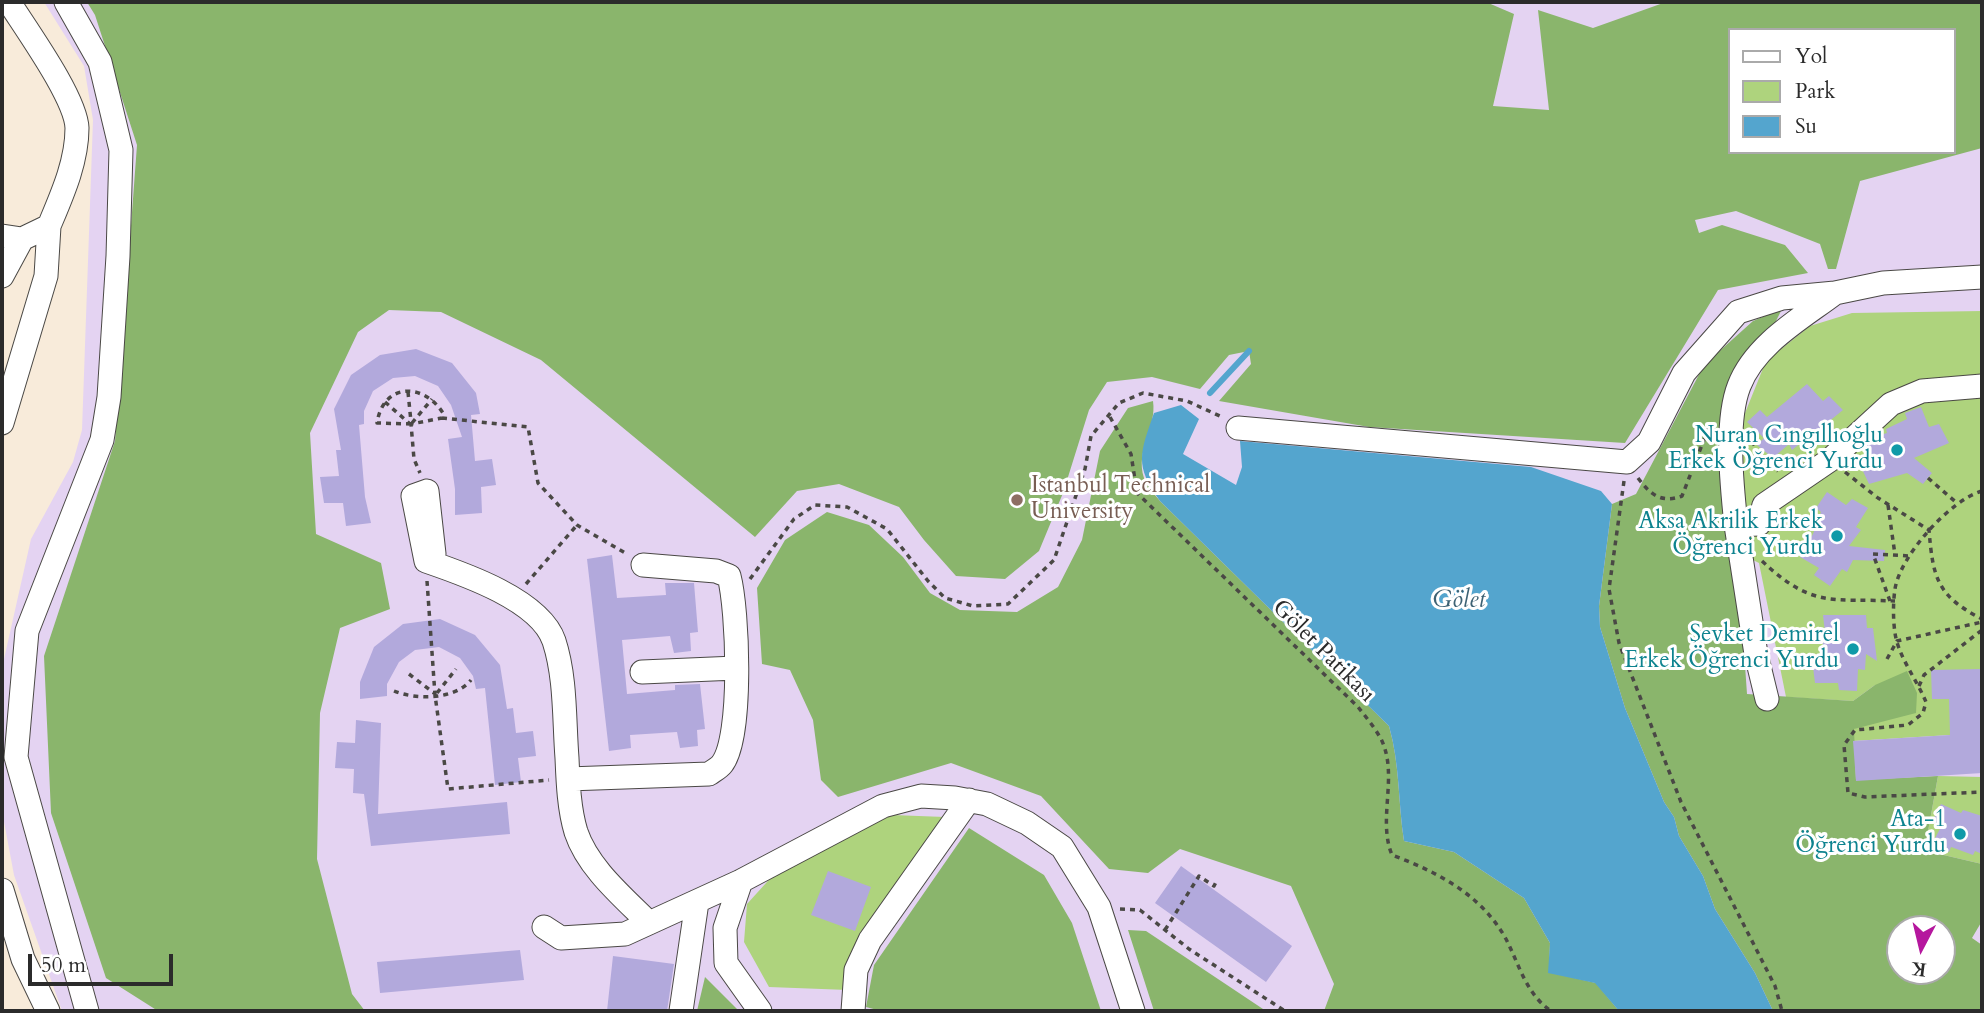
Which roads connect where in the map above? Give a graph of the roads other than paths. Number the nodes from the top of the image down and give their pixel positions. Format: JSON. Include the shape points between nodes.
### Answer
{"nodes":[{"id":1,"x":9,"y":2,"type":"edge"},
{"id":2,"x":66,"y":2,"type":"edge"},
{"id":3,"x":50,"y":226,"type":"junction"},
{"id":4,"x":12,"y":237,"type":"edge"},
{"id":5,"x":2,"y":276,"type":"edge"},
{"id":6,"x":1982,"y":277,"type":"edge"},
{"id":7,"x":1835,"y":293,"type":"junction"},
{"id":8,"x":1982,"y":386,"type":"edge"},
{"id":9,"x":2,"y":423,"type":"edge"},
{"id":10,"x":1238,"y":428,"type":"road end"},
{"id":11,"x":1736,"y":525,"type":"junction"},
{"id":12,"x":430,"y":558,"type":"junction"},
{"id":13,"x":643,"y":565,"type":"road end"},
{"id":14,"x":736,"y":668,"type":"junction"},
{"id":15,"x":642,"y":672,"type":"dead end"},
{"id":16,"x":1767,"y":699,"type":"dead end"},
{"id":17,"x":568,"y":779,"type":"junction"},
{"id":18,"x":969,"y":800,"type":"junction"},
{"id":19,"x":741,"y":881,"type":"junction"},
{"id":20,"x":2,"y":890,"type":"edge"},
{"id":21,"x":697,"y":902,"type":"junction"},
{"id":22,"x":649,"y":923,"type":"junction"},
{"id":23,"x":544,"y":927,"type":"dead end"},
{"id":24,"x":48,"y":1011,"type":"edge"},
{"id":25,"x":88,"y":1011,"type":"edge"},
{"id":26,"x":681,"y":1011,"type":"edge"},
{"id":27,"x":760,"y":1011,"type":"edge"},
{"id":28,"x":853,"y":1011,"type":"edge"},
{"id":29,"x":1133,"y":1011,"type":"edge"}],
"edges":[{"from":1,"to":3,"type":"street","via":[[54,71],[77,125],[75,156]]},
{"from":2,"to":25,"type":"street","via":[[100,62],[121,150],[109,397],[102,440],[27,631],[16,757]]},
{"from":3,"to":4,"type":"street"},
{"from":3,"to":9,"type":"street","via":[[46,276]]},
{"from":4,"to":5,"type":"street"},
{"from":6,"to":7,"type":"street","via":[[1883,283]]},
{"from":7,"to":10,"type":"street","via":[[1782,298],[1738,312],[1684,373],[1649,442],[1627,462]]},
{"from":7,"to":11,"type":"street","via":[[1777,336],[1739,385],[1730,464]]},
{"from":8,"to":11,"type":"street","via":[[1922,391],[1891,404],[1830,460],[1764,506],[1759,524]]},
{"from":11,"to":16,"type":"street"},
{"from":12,"to":12,"type":"street","via":[[427,491],[413,496]]},
{"from":12,"to":17,"type":"street","via":[[526,606],[553,638],[561,669]]},
{"from":13,"to":14,"type":"street","via":[[729,576]]},
{"from":14,"to":15,"type":"street"},
{"from":14,"to":17,"type":"street","via":[[731,743],[722,764],[709,774]]},
{"from":17,"to":22,"type":"street","via":[[576,833],[590,860]]},
{"from":18,"to":19,"type":"street","via":[[921,796],[883,806]]},
{"from":18,"to":28,"type":"street","via":[[870,940],[856,970]]},
{"from":18,"to":29,"type":"street","via":[[1017,818],[1062,847],[1099,907]]},
{"from":19,"to":21,"type":"street"},
{"from":19,"to":27,"type":"street","via":[[725,928],[726,962]]},
{"from":20,"to":24,"type":"street","via":[[23,958]]},
{"from":21,"to":22,"type":"street"},
{"from":21,"to":26,"type":"street"},
{"from":22,"to":23,"type":"street","via":[[625,934],[599,937],[561,938]]}]}
